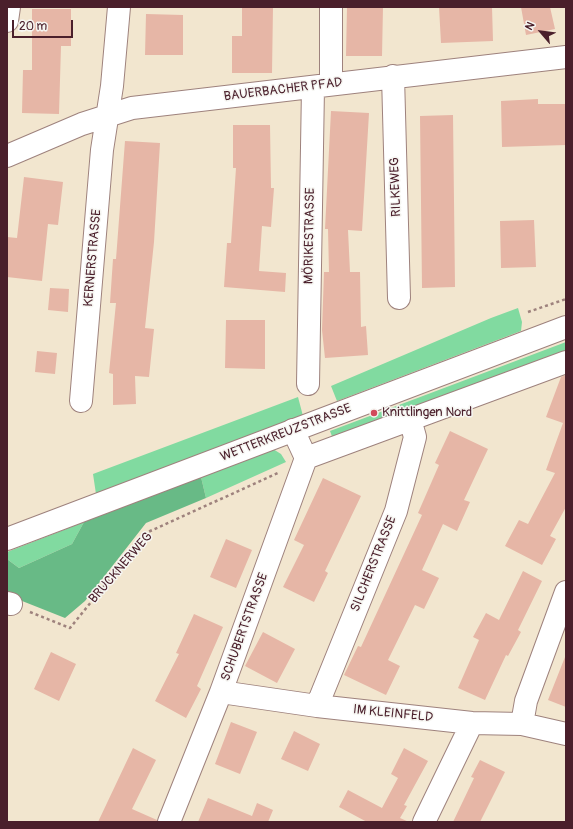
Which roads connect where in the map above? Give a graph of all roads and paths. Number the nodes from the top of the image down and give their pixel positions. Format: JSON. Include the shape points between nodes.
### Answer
{"nodes":[{"id":1,"x":9,"y":7,"type":"edge"},
{"id":2,"x":119,"y":7,"type":"edge"},
{"id":3,"x":331,"y":7,"type":"edge"},
{"id":4,"x":7,"y":22,"type":"edge"},
{"id":5,"x":566,"y":57,"type":"edge"},
{"id":6,"x":393,"y":76,"type":"junction"},
{"id":7,"x":322,"y":86,"type":"junction"},
{"id":8,"x":109,"y":115,"type":"junction"},
{"id":9,"x":7,"y":156,"type":"edge"},
{"id":10,"x":399,"y":298,"type":"dead end"},
{"id":11,"x":566,"y":299,"type":"edge"},
{"id":12,"x":528,"y":312,"type":"dead end"},
{"id":13,"x":566,"y":327,"type":"edge"},
{"id":14,"x":566,"y":362,"type":"edge"},
{"id":15,"x":308,"y":384,"type":"dead end"},
{"id":16,"x":81,"y":401,"type":"dead end"},
{"id":17,"x":410,"y":419,"type":"junction"},
{"id":18,"x":293,"y":430,"type":"junction"},
{"id":19,"x":306,"y":458,"type":"junction"},
{"id":20,"x":7,"y":538,"type":"edge"},
{"id":21,"x":566,"y":592,"type":"edge"},
{"id":22,"x":9,"y":603,"type":"edge"},
{"id":23,"x":221,"y":692,"type":"junction"},
{"id":24,"x":317,"y":706,"type":"junction"},
{"id":25,"x":472,"y":723,"type":"junction"},
{"id":26,"x":522,"y":724,"type":"junction"},
{"id":27,"x":566,"y":734,"type":"edge"},
{"id":28,"x":169,"y":822,"type":"edge"},
{"id":29,"x":424,"y":822,"type":"edge"}],
"edges":[{"from":1,"to":4,"type":"street"},
{"from":2,"to":8,"type":"street","name":"KERNERSTRASSE"},
{"from":3,"to":7,"type":"street","name":"MÖRIKESTRASSE"},
{"from":5,"to":6,"type":"street","name":"BAUERBACHER PFAD"},
{"from":6,"to":7,"type":"street","name":"BAUERBACHER PFAD"},
{"from":6,"to":10,"type":"street","name":"RILKEWEG"},
{"from":7,"to":8,"type":"street","name":"BAUERBACHER PFAD","via":[[132,108]]},
{"from":7,"to":15,"type":"street","name":"MÖRIKESTRASSE"},
{"from":8,"to":9,"type":"street","name":"BAUERBACHER PFAD"},
{"from":8,"to":16,"type":"street","name":"KERNERSTRASSE","via":[[102,150]]},
{"from":11,"to":12,"type":"path"},
{"from":13,"to":18,"type":"street","name":"WETTERKREUZSTRASSE"},
{"from":14,"to":17,"type":"street"},
{"from":17,"to":19,"type":"street"},
{"from":17,"to":24,"type":"street","name":"SILCHERSTRASSE","via":[[415,437],[396,511]]},
{"from":18,"to":19,"type":"street"},
{"from":18,"to":20,"type":"street","name":"WETTERKREUZSTRASSE"},
{"from":19,"to":22,"type":"path","name":"BRUCKNERWEG","via":[[148,532],[70,628]]},
{"from":19,"to":23,"type":"street","name":"SCHUBERTSTRASSE"},
{"from":21,"to":26,"type":"street","via":[[526,702]]},
{"from":23,"to":24,"type":"street","name":"IM KLEINFELD"},
{"from":23,"to":28,"type":"street","name":"SCHUBERTSTRASSE"},
{"from":24,"to":25,"type":"street","name":"IM KLEINFELD"},
{"from":25,"to":26,"type":"street","name":"IM KLEINFELD"},
{"from":25,"to":29,"type":"street"},
{"from":26,"to":27,"type":"street","name":"IM KLEINFELD"}]}
